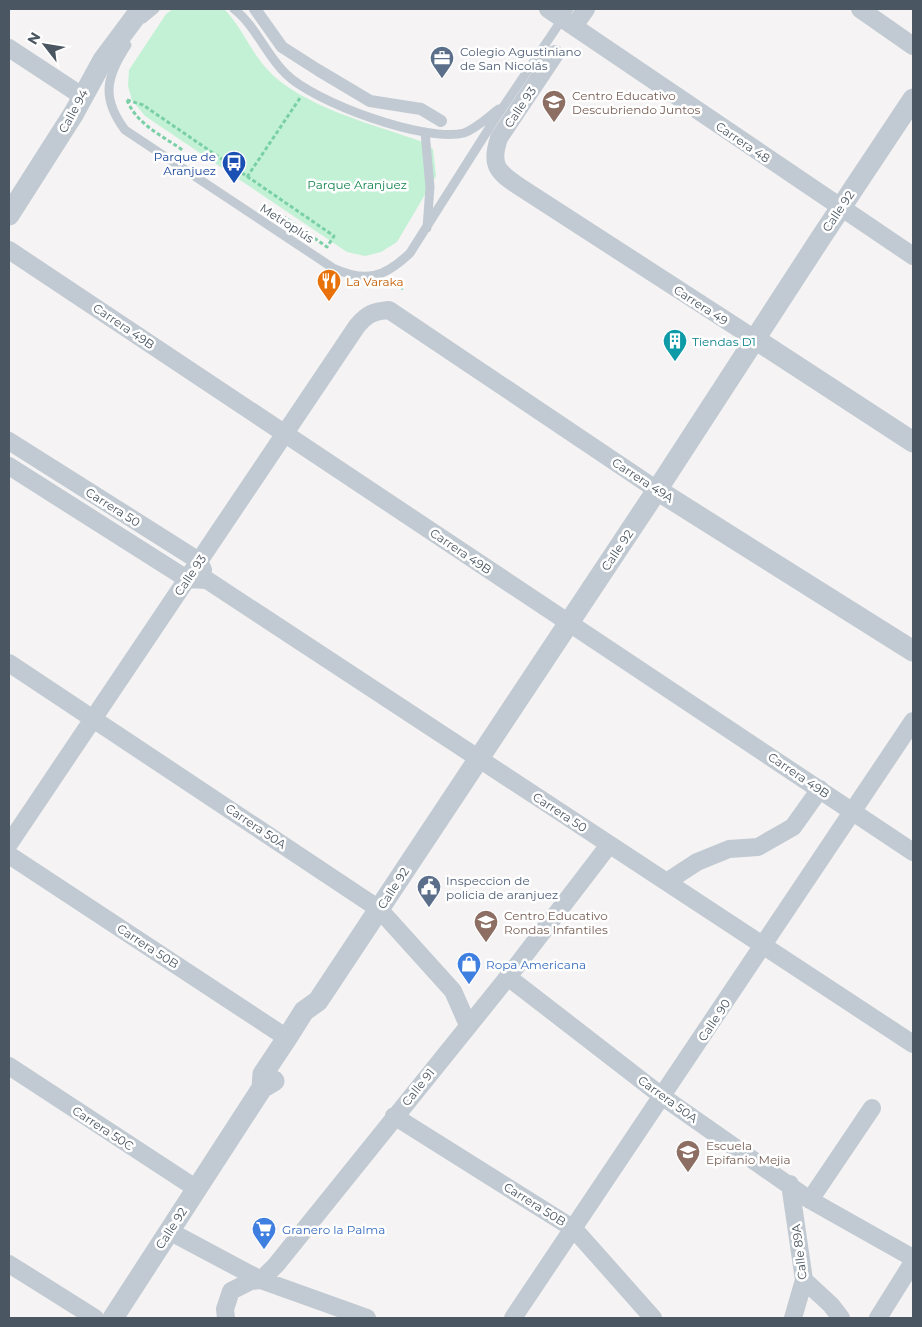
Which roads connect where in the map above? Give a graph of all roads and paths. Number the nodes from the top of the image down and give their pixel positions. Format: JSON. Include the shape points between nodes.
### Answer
{"nodes":[{"id":1,"x":141,"y":9,"type":"edge"},
{"id":2,"x":155,"y":9,"type":"edge"},
{"id":3,"x":234,"y":9,"type":"edge"},
{"id":4,"x":255,"y":9,"type":"edge"},
{"id":5,"x":586,"y":9,"type":"edge"},
{"id":6,"x":860,"y":9,"type":"edge"},
{"id":7,"x":560,"y":14,"type":"edge"},
{"id":8,"x":913,"y":46,"type":"edge"},
{"id":9,"x":9,"y":48,"type":"edge"},
{"id":10,"x":555,"y":54,"type":"dead end"},
{"id":11,"x":305,"y":90,"type":"junction"},
{"id":12,"x":82,"y":96,"type":"junction"},
{"id":13,"x":913,"y":99,"type":"edge"},
{"id":14,"x":505,"y":105,"type":"junction"},
{"id":15,"x":440,"y":121,"type":"dead end"},
{"id":16,"x":425,"y":132,"type":"junction"},
{"id":17,"x":184,"y":151,"type":"dead end"},
{"id":18,"x":494,"y":162,"type":"joint"},
{"id":19,"x":247,"y":177,"type":"junction"},
{"id":20,"x":840,"y":208,"type":"junction"},
{"id":21,"x":9,"y":215,"type":"edge"},
{"id":22,"x":284,"y":217,"type":"dead end"},
{"id":23,"x":427,"y":228,"type":"junction"},
{"id":24,"x":9,"y":250,"type":"edge"},
{"id":25,"x":913,"y":256,"type":"edge"},
{"id":26,"x":375,"y":311,"type":"joint"},
{"id":27,"x":755,"y":339,"type":"junction"},
{"id":28,"x":285,"y":433,"type":"junction"},
{"id":29,"x":9,"y":441,"type":"edge"},
{"id":30,"x":913,"y":442,"type":"edge"},
{"id":31,"x":9,"y":466,"type":"edge"},
{"id":32,"x":657,"y":490,"type":"junction"},
{"id":33,"x":199,"y":561,"type":"junction"},
{"id":34,"x":187,"y":579,"type":"junction"},
{"id":35,"x":207,"y":580,"type":"junction"},
{"id":36,"x":569,"y":622,"type":"junction"},
{"id":37,"x":913,"y":650,"type":"edge"},
{"id":38,"x":9,"y":663,"type":"edge"},
{"id":39,"x":94,"y":718,"type":"junction"},
{"id":40,"x":913,"y":721,"type":"edge"},
{"id":41,"x":479,"y":759,"type":"junction"},
{"id":42,"x":820,"y":789,"type":"junction"},
{"id":43,"x":853,"y":812,"type":"junction"},
{"id":44,"x":9,"y":844,"type":"edge"},
{"id":45,"x":609,"y":845,"type":"junction"},
{"id":46,"x":913,"y":852,"type":"edge"},
{"id":47,"x":9,"y":855,"type":"edge"},
{"id":48,"x":668,"y":881,"type":"junction"},
{"id":49,"x":379,"y":909,"type":"junction"},
{"id":50,"x":764,"y":946,"type":"junction"},
{"id":51,"x":508,"y":977,"type":"junction"},
{"id":52,"x":318,"y":1001,"type":"junction"},
{"id":53,"x":468,"y":1025,"type":"junction"},
{"id":54,"x":287,"y":1038,"type":"junction"},
{"id":55,"x":913,"y":1044,"type":"edge"},
{"id":56,"x":9,"y":1066,"type":"edge"},
{"id":57,"x":262,"y":1088,"type":"junction"},
{"id":58,"x":663,"y":1097,"type":"junction"},
{"id":59,"x":872,"y":1108,"type":"dead end"},
{"id":60,"x":394,"y":1116,"type":"junction"},
{"id":61,"x":790,"y":1184,"type":"junction"},
{"id":62,"x":197,"y":1189,"type":"junction"},
{"id":63,"x":810,"y":1200,"type":"junction"},
{"id":64,"x":574,"y":1229,"type":"junction"},
{"id":65,"x":169,"y":1231,"type":"junction"},
{"id":66,"x":913,"y":1258,"type":"edge"},
{"id":67,"x":913,"y":1262,"type":"edge"},
{"id":68,"x":9,"y":1264,"type":"edge"},
{"id":69,"x":261,"y":1280,"type":"junction"},
{"id":70,"x":804,"y":1280,"type":"junction"},
{"id":71,"x":95,"y":1318,"type":"edge"},
{"id":72,"x":113,"y":1318,"type":"edge"},
{"id":73,"x":226,"y":1318,"type":"edge"},
{"id":74,"x":367,"y":1318,"type":"edge"},
{"id":75,"x":512,"y":1318,"type":"edge"},
{"id":76,"x":654,"y":1318,"type":"edge"},
{"id":77,"x":793,"y":1318,"type":"edge"},
{"id":78,"x":841,"y":1318,"type":"edge"},
{"id":79,"x":878,"y":1318,"type":"edge"}],
"edges":[{"from":1,"to":12,"type":"street","name":"Calle 94","via":[[103,60]]},
{"from":2,"to":23,"type":"lane","name":"Metroplús","via":[[146,14],[109,80],[111,104],[125,130],[348,275],[382,275],[396,267]]},
{"from":3,"to":11,"type":"lane","name":"Metroplús","via":[[286,74]]},
{"from":4,"to":15,"type":"street","via":[[282,47],[318,70],[370,101],[421,109]]},
{"from":5,"to":7,"type":"street"},
{"from":6,"to":8,"type":"street"},
{"from":7,"to":14,"type":"lane","name":"Metroplús"},
{"from":7,"to":20,"type":"street","name":"Carrera 48"},
{"from":9,"to":12,"type":"street"},
{"from":10,"to":18,"type":"street","name":"Calle 93","via":[[500,138]]},
{"from":11,"to":16,"type":"lane","name":"Metroplús","via":[[385,122]]},
{"from":11,"to":19,"type":"path"},
{"from":12,"to":21,"type":"street","name":"Calle 94"},
{"from":13,"to":20,"type":"street","name":"Calle 92"},
{"from":14,"to":16,"type":"lane","name":"Metroplús","via":[[465,132]]},
{"from":14,"to":23,"type":"lane","name":"Metroplús"},
{"from":16,"to":23,"type":"lane","via":[[430,187]]},
{"from":17,"to":19,"type":"path","via":[[140,121],[128,100],[142,105]]},
{"from":18,"to":27,"type":"street","name":"Carrera 49","via":[[500,172],[520,187]]},
{"from":19,"to":22,"type":"path","via":[[334,236],[327,247]]},
{"from":20,"to":25,"type":"street","name":"Carrera 48"},
{"from":20,"to":27,"type":"street","name":"Calle 92"},
{"from":24,"to":28,"type":"street","name":"Carrera 49B"},
{"from":26,"to":28,"type":"street","name":"Calle 93","via":[[357,326]]},
{"from":26,"to":32,"type":"street","name":"Carrera 49A","via":[[389,310]]},
{"from":27,"to":30,"type":"street","name":"Carrera 49"},
{"from":27,"to":32,"type":"street","name":"Calle 92"},
{"from":28,"to":33,"type":"street","name":"Calle 93"},
{"from":28,"to":36,"type":"street","name":"Carrera 49B"},
{"from":29,"to":33,"type":"street","name":"Carrera 50"},
{"from":31,"to":34,"type":"street","name":"Carrera 50"},
{"from":32,"to":36,"type":"street","name":"Calle 92"},
{"from":32,"to":37,"type":"street","name":"Carrera 49A"},
{"from":33,"to":34,"type":"street","name":"Calle 93"},
{"from":33,"to":35,"type":"street"},
{"from":34,"to":35,"type":"street","name":"Carrera 50"},
{"from":34,"to":39,"type":"street","name":"Calle 93"},
{"from":35,"to":41,"type":"street","name":"Carrera 50"},
{"from":36,"to":41,"type":"street","name":"Calle 92"},
{"from":36,"to":42,"type":"street","name":"Carrera 49B"},
{"from":38,"to":39,"type":"street","name":"Carrera 50A"},
{"from":39,"to":44,"type":"street","name":"Calle 93"},
{"from":39,"to":49,"type":"street","name":"Carrera 50A"},
{"from":40,"to":43,"type":"street","name":"Calle 90"},
{"from":41,"to":45,"type":"street","name":"Carrera 50"},
{"from":41,"to":49,"type":"street","name":"Calle 92"},
{"from":42,"to":43,"type":"street","name":"Carrera 49B"},
{"from":42,"to":48,"type":"street","via":[[793,827],[758,846],[729,849],[697,862]]},
{"from":43,"to":46,"type":"street","name":"Carrera 49B"},
{"from":43,"to":50,"type":"street","name":"Calle 90"},
{"from":45,"to":48,"type":"street","name":"Carrera 50"},
{"from":45,"to":51,"type":"street","name":"Calle 91"},
{"from":47,"to":54,"type":"street","name":"Carrera 50B"},
{"from":48,"to":50,"type":"street","name":"Carrera 50"},
{"from":49,"to":52,"type":"street","name":"Calle 92"},
{"from":49,"to":53,"type":"street","name":"Carrera 50A","via":[[453,992]]},
{"from":50,"to":55,"type":"street","name":"Carrera 50"},
{"from":50,"to":58,"type":"street","name":"Calle 90"},
{"from":51,"to":53,"type":"street","name":"Calle 91"},
{"from":51,"to":58,"type":"street","name":"Carrera 50A"},
{"from":52,"to":54,"type":"street","name":"Calle 92","via":[[304,1011]]},
{"from":52,"to":57,"type":"street","name":"Calle 92","via":[[315,1018],[274,1081]]},
{"from":53,"to":60,"type":"street","name":"Calle 91"},
{"from":54,"to":57,"type":"street","name":"Calle 92","via":[[263,1074]]},
{"from":56,"to":62,"type":"street","name":"Carrera 50C"},
{"from":57,"to":62,"type":"street","name":"Calle 92"},
{"from":58,"to":61,"type":"street","name":"Carrera 50A"},
{"from":58,"to":64,"type":"street","name":"Calle 90"},
{"from":59,"to":63,"type":"street"},
{"from":60,"to":64,"type":"street","name":"Carrera 50B"},
{"from":60,"to":69,"type":"street","name":"Calle 91"},
{"from":61,"to":63,"type":"street","name":"Carrera 50A"},
{"from":61,"to":70,"type":"street","name":"Calle 89A"},
{"from":62,"to":65,"type":"street","name":"Calle 92"},
{"from":63,"to":66,"type":"street","name":"Carrera 50A"},
{"from":64,"to":75,"type":"street","name":"Calle 90"},
{"from":64,"to":76,"type":"street","name":"Carrera 50B"},
{"from":65,"to":69,"type":"street"},
{"from":65,"to":72,"type":"street","name":"Calle 92"},
{"from":67,"to":79,"type":"street"},
{"from":68,"to":71,"type":"street"},
{"from":69,"to":73,"type":"street","name":"Calle 91","via":[[251,1281],[231,1291],[225,1309]]},
{"from":69,"to":74,"type":"street"},
{"from":70,"to":77,"type":"street","name":"Calle 89A"},
{"from":70,"to":78,"type":"street"}]}
